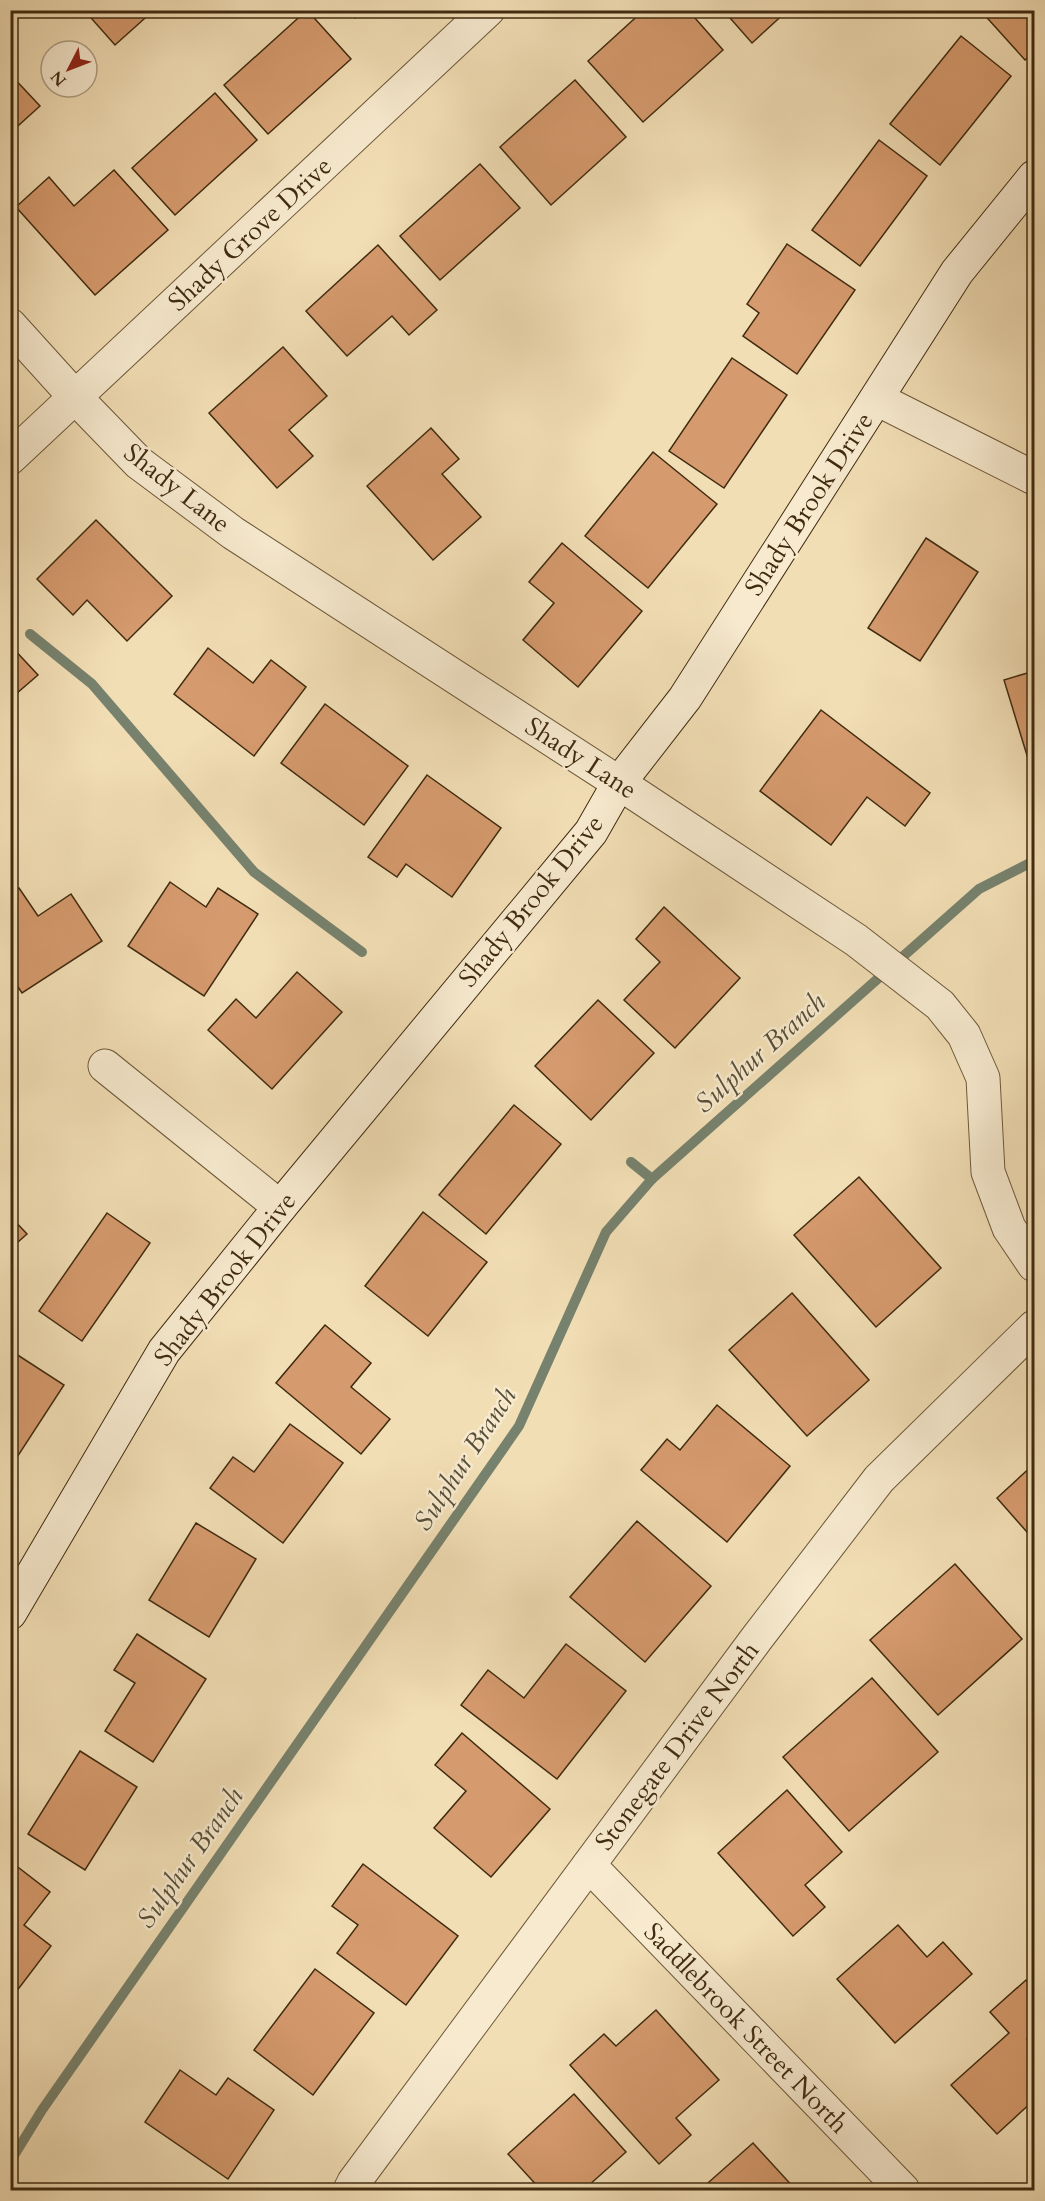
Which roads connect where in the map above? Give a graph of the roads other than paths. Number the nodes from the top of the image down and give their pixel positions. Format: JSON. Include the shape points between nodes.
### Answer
{"nodes":[{"id":1,"x":488,"y":10,"type":"edge"},
{"id":2,"x":1035,"y":177,"type":"edge"},
{"id":3,"x":10,"y":325,"type":"edge"},
{"id":4,"x":76,"y":399,"type":"junction"},
{"id":5,"x":877,"y":399,"type":"junction"},
{"id":6,"x":10,"y":458,"type":"edge"},
{"id":7,"x":1035,"y":478,"type":"edge"},
{"id":8,"x":619,"y":783,"type":"junction"},
{"id":9,"x":105,"y":1066,"type":"dead end"},
{"id":10,"x":280,"y":1207,"type":"junction"},
{"id":11,"x":1035,"y":1265,"type":"edge"},
{"id":12,"x":1035,"y":1327,"type":"edge"},
{"id":13,"x":13,"y":1601,"type":"edge"},
{"id":14,"x":589,"y":1865,"type":"junction"},
{"id":15,"x":350,"y":2190,"type":"edge"},
{"id":16,"x":903,"y":2190,"type":"edge"}],
"edges":[{"from":1,"to":4,"type":"street","name":"Shady Grove Drive"},
{"from":2,"to":5,"type":"street","name":"Shady Brook Drive","via":[[957,272]]},
{"from":3,"to":4,"type":"street","name":"Shady Lane"},
{"from":4,"to":6,"type":"street","name":"Shady Grove Drive"},
{"from":4,"to":8,"type":"street","name":"Shady Lane","via":[[139,463],[233,533]]},
{"from":5,"to":7,"type":"street"},
{"from":5,"to":8,"type":"street","name":"Shady Brook Drive","via":[[685,698]]},
{"from":8,"to":10,"type":"street","name":"Shady Brook Drive","via":[[591,832]]},
{"from":8,"to":11,"type":"street","name":"Shady Lane","via":[[856,940],[940,1005],[963,1035],[983,1078],[988,1172],[1009,1228]]},
{"from":9,"to":10,"type":"street"},
{"from":10,"to":13,"type":"street","name":"Shady Brook Drive","via":[[164,1351]]},
{"from":12,"to":14,"type":"street","name":"Stonegate Drive North","via":[[879,1479]]},
{"from":14,"to":15,"type":"street","name":"Stonegate Drive North"},
{"from":14,"to":16,"type":"street","name":"Saddlebrook Street North"}]}
